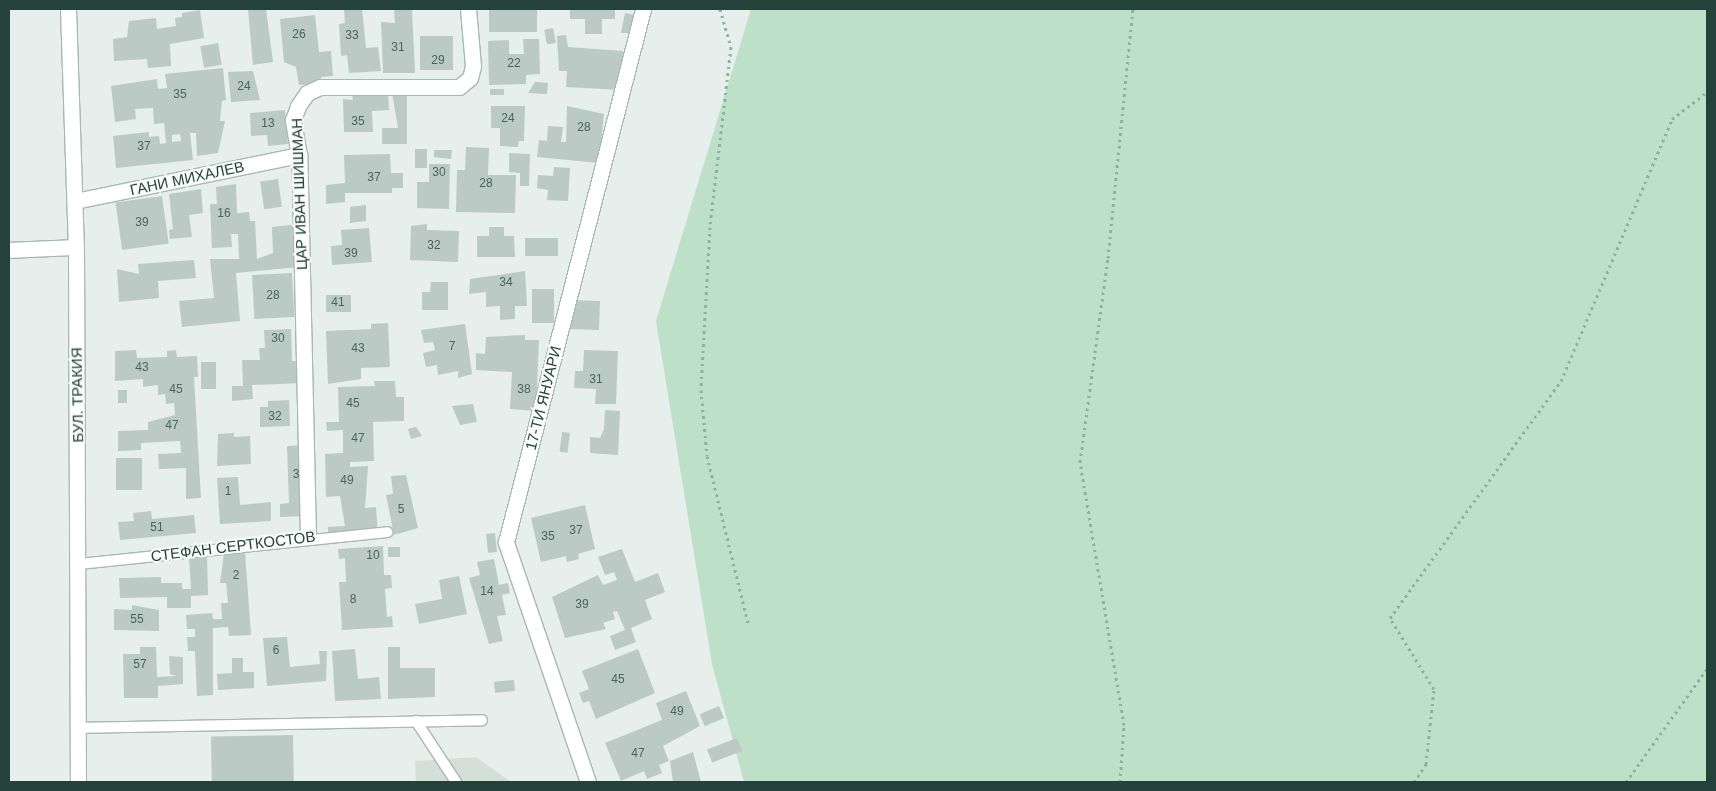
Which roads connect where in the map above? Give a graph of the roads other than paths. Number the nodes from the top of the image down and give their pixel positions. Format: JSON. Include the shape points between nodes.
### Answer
{"nodes":[{"id":1,"x":68,"y":9,"type":"edge"},
{"id":2,"x":468,"y":9,"type":"edge"},
{"id":3,"x":643,"y":9,"type":"edge"},
{"id":4,"x":299,"y":155,"type":"junction"},
{"id":5,"x":75,"y":201,"type":"junction"},
{"id":6,"x":76,"y":248,"type":"junction"},
{"id":7,"x":9,"y":250,"type":"edge"},
{"id":8,"x":387,"y":532,"type":"dead end"},
{"id":9,"x":308,"y":537,"type":"junction"},
{"id":10,"x":79,"y":564,"type":"junction"},
{"id":11,"x":482,"y":720,"type":"dead end"},
{"id":12,"x":416,"y":722,"type":"junction"},
{"id":13,"x":78,"y":728,"type":"junction"},
{"id":14,"x":78,"y":782,"type":"edge"},
{"id":15,"x":456,"y":782,"type":"edge"},
{"id":16,"x":588,"y":782,"type":"edge"}],
"edges":[{"from":1,"to":5,"type":"street","name":"БУЛ. ТРАКИЯ"},
{"from":2,"to":4,"type":"street","name":"ЦАР ИВАН ШИШМАН","via":[[470,78],[446,88],[320,87],[307,93],[293,120]]},
{"from":3,"to":16,"type":"street","name":"17-ТИ ЯНУАРИ","via":[[506,542]]},
{"from":4,"to":5,"type":"street","name":"ГАНИ МИХАЛЕВ"},
{"from":4,"to":9,"type":"street","name":"ЦАР ИВАН ШИШМАН"},
{"from":5,"to":6,"type":"street","name":"БУЛ. ТРАКИЯ"},
{"from":6,"to":7,"type":"street"},
{"from":6,"to":10,"type":"street","name":"БУЛ. ТРАКИЯ"},
{"from":8,"to":9,"type":"lane","name":"СТЕФАН СЕРТКОСТОВ"},
{"from":9,"to":10,"type":"lane","name":"СТЕФАН СЕРТКОСТОВ"},
{"from":10,"to":13,"type":"street","name":"БУЛ. ТРАКИЯ"},
{"from":11,"to":12,"type":"lane"},
{"from":12,"to":13,"type":"lane"},
{"from":12,"to":15,"type":"lane"},
{"from":13,"to":14,"type":"street","name":"БУЛ. ТРАКИЯ"}]}
